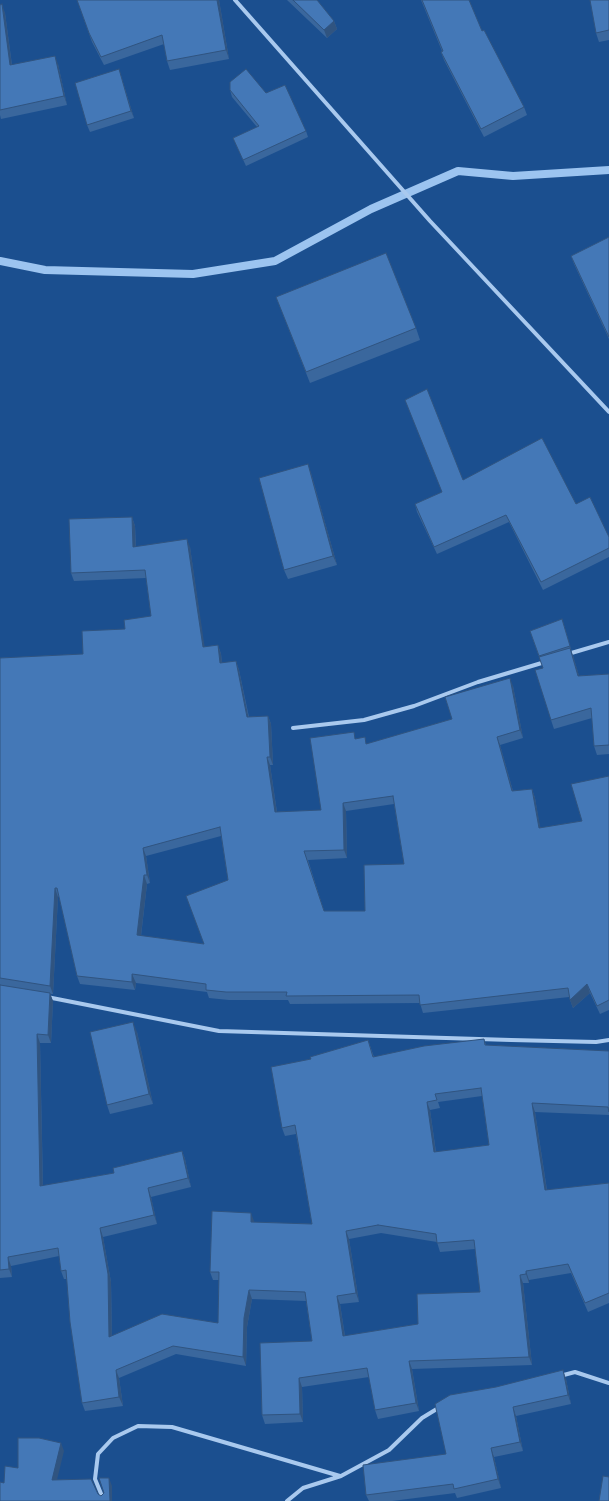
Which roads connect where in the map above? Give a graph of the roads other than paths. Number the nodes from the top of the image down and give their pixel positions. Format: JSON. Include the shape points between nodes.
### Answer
{"nodes":[{"id":1,"x":235,"y":0,"type":"edge"},
{"id":2,"x":609,"y":412,"type":"edge"},
{"id":3,"x":609,"y":642,"type":"edge"},
{"id":4,"x":565,"y":655,"type":"edge"},
{"id":5,"x":551,"y":660,"type":"edge"},
{"id":6,"x":293,"y":728,"type":"dead end"},
{"id":7,"x":46,"y":996,"type":"edge"},
{"id":8,"x":609,"y":1040,"type":"edge"},
{"id":9,"x":552,"y":1378,"type":"edge"},
{"id":10,"x":609,"y":1383,"type":"edge"},
{"id":11,"x":447,"y":1403,"type":"edge"},
{"id":12,"x":341,"y":1476,"type":"junction"},
{"id":13,"x":104,"y":1501,"type":"edge"},
{"id":14,"x":287,"y":1501,"type":"edge"}],
"edges":[{"from":1,"to":2,"type":"street","via":[[430,221]]},
{"from":3,"to":4,"type":"street"},
{"from":5,"to":6,"type":"street","via":[[364,720]]},
{"from":7,"to":8,"type":"street","via":[[220,1031],[596,1042]]},
{"from":9,"to":10,"type":"street","via":[[575,1372]]},
{"from":11,"to":12,"type":"street","via":[[422,1418],[389,1450]]},
{"from":12,"to":13,"type":"street","via":[[172,1427],[138,1426],[113,1438],[98,1454],[95,1479]]},
{"from":12,"to":14,"type":"street","via":[[303,1488]]}]}
